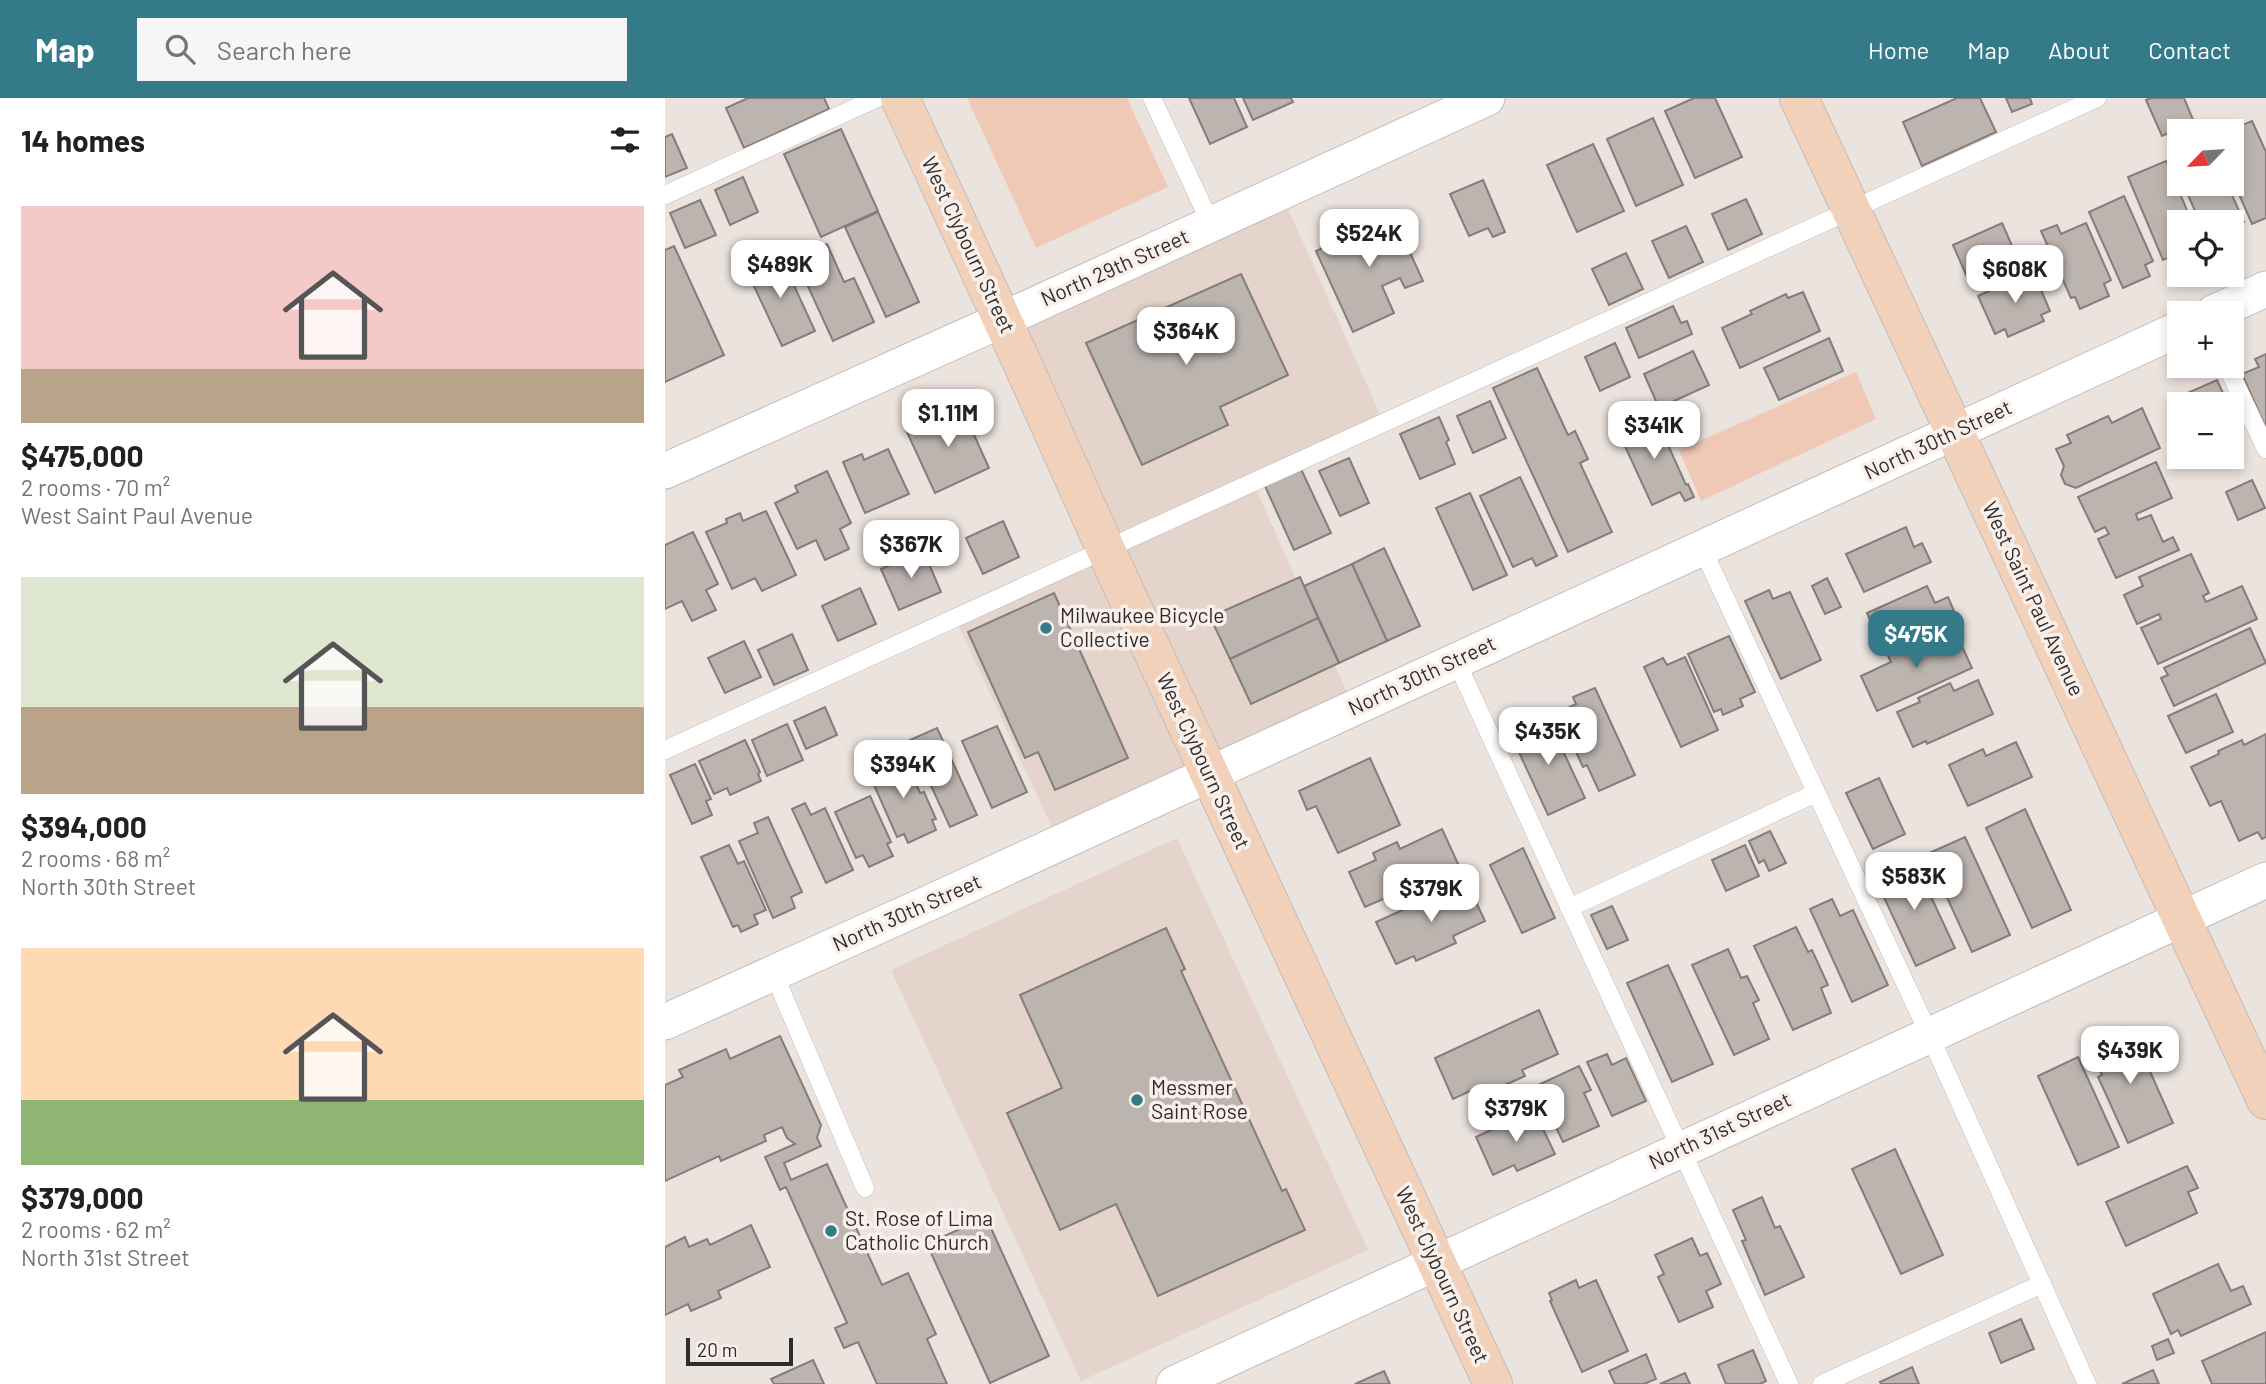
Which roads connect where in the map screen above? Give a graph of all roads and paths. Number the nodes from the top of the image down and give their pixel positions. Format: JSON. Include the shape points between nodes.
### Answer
{"nodes":[{"id":1,"x":877,"y":98,"type":"edge"},
{"id":2,"x":899,"y":98,"type":"edge"},
{"id":3,"x":1152,"y":98,"type":"edge"},
{"id":4,"x":1487,"y":98,"type":"edge"},
{"id":5,"x":1799,"y":98,"type":"edge"},
{"id":6,"x":2097,"y":98,"type":"edge"},
{"id":7,"x":665,"y":195,"type":"edge"},
{"id":8,"x":1851,"y":210,"type":"junction"},
{"id":9,"x":1211,"y":224,"type":"junction"},
{"id":10,"x":2266,"y":289,"type":"edge"},
{"id":11,"x":2240,"y":301,"type":"edge"},
{"id":12,"x":1002,"y":318,"type":"junction"},
{"id":13,"x":2167,"y":335,"type":"edge"},
{"id":14,"x":2233,"y":378,"type":"edge"},
{"id":15,"x":1955,"y":432,"type":"junction"},
{"id":16,"x":2266,"y":449,"type":"edge"},
{"id":17,"x":665,"y":471,"type":"edge"},
{"id":18,"x":1702,"y":548,"type":"junction"},
{"id":19,"x":1106,"y":549,"type":"junction"},
{"id":20,"x":1456,"y":661,"type":"junction"},
{"id":21,"x":665,"y":750,"type":"edge"},
{"id":22,"x":1209,"y":774,"type":"junction"},
{"id":23,"x":1816,"y":793,"type":"junction"},
{"id":24,"x":2266,"y":880,"type":"edge"},
{"id":25,"x":1569,"y":908,"type":"junction"},
{"id":26,"x":2182,"y":917,"type":"junction"},
{"id":27,"x":774,"y":974,"type":"junction"},
{"id":28,"x":665,"y":1022,"type":"edge"},
{"id":29,"x":1929,"y":1034,"type":"junction"},
{"id":30,"x":2266,"y":1100,"type":"edge"},
{"id":31,"x":1679,"y":1150,"type":"junction"},
{"id":32,"x":865,"y":1188,"type":"dead end"},
{"id":33,"x":1437,"y":1262,"type":"junction"},
{"id":34,"x":2042,"y":1284,"type":"junction"},
{"id":35,"x":1174,"y":1384,"type":"edge"},
{"id":36,"x":1493,"y":1384,"type":"edge"},
{"id":37,"x":1789,"y":1384,"type":"edge"},
{"id":38,"x":1822,"y":1384,"type":"edge"},
{"id":39,"x":2087,"y":1384,"type":"edge"}],
"edges":[{"from":1,"to":7,"type":"lane"},
{"from":2,"to":12,"type":"street","name":"West Clybourn Street"},
{"from":3,"to":9,"type":"lane"},
{"from":4,"to":9,"type":"street","name":"North 29th Street"},
{"from":5,"to":8,"type":"street","name":"West Saint Paul Avenue"},
{"from":6,"to":8,"type":"lane"},
{"from":8,"to":15,"type":"street","name":"West Saint Paul Avenue"},
{"from":8,"to":19,"type":"lane"},
{"from":9,"to":12,"type":"street","name":"North 29th Street"},
{"from":10,"to":11,"type":"street"},
{"from":12,"to":17,"type":"street","name":"North 29th Street"},
{"from":12,"to":19,"type":"street","name":"West Clybourn Street"},
{"from":13,"to":15,"type":"street","name":"North 30th Street"},
{"from":14,"to":16,"type":"lane"},
{"from":15,"to":18,"type":"street","name":"North 30th Street"},
{"from":15,"to":26,"type":"street","name":"West Saint Paul Avenue"},
{"from":18,"to":20,"type":"street","name":"North 30th Street"},
{"from":18,"to":23,"type":"lane"},
{"from":19,"to":21,"type":"lane"},
{"from":19,"to":22,"type":"street","name":"West Clybourn Street"},
{"from":20,"to":22,"type":"street","name":"North 30th Street"},
{"from":20,"to":25,"type":"lane"},
{"from":22,"to":27,"type":"street","name":"North 30th Street"},
{"from":22,"to":33,"type":"street","name":"West Clybourn Street"},
{"from":23,"to":25,"type":"lane"},
{"from":23,"to":29,"type":"lane"},
{"from":24,"to":26,"type":"street","name":"North 31st Street"},
{"from":25,"to":31,"type":"lane"},
{"from":26,"to":29,"type":"street","name":"North 31st Street"},
{"from":26,"to":30,"type":"street","name":"West Saint Paul Avenue"},
{"from":27,"to":28,"type":"street","name":"North 30th Street"},
{"from":27,"to":32,"type":"lane"},
{"from":29,"to":31,"type":"street","name":"North 31st Street"},
{"from":29,"to":34,"type":"lane"},
{"from":31,"to":33,"type":"street","name":"North 31st Street"},
{"from":31,"to":37,"type":"lane"},
{"from":33,"to":35,"type":"street","name":"North 31st Street"},
{"from":33,"to":36,"type":"street","name":"West Clybourn Street"},
{"from":34,"to":38,"type":"lane"},
{"from":34,"to":39,"type":"lane"}]}
